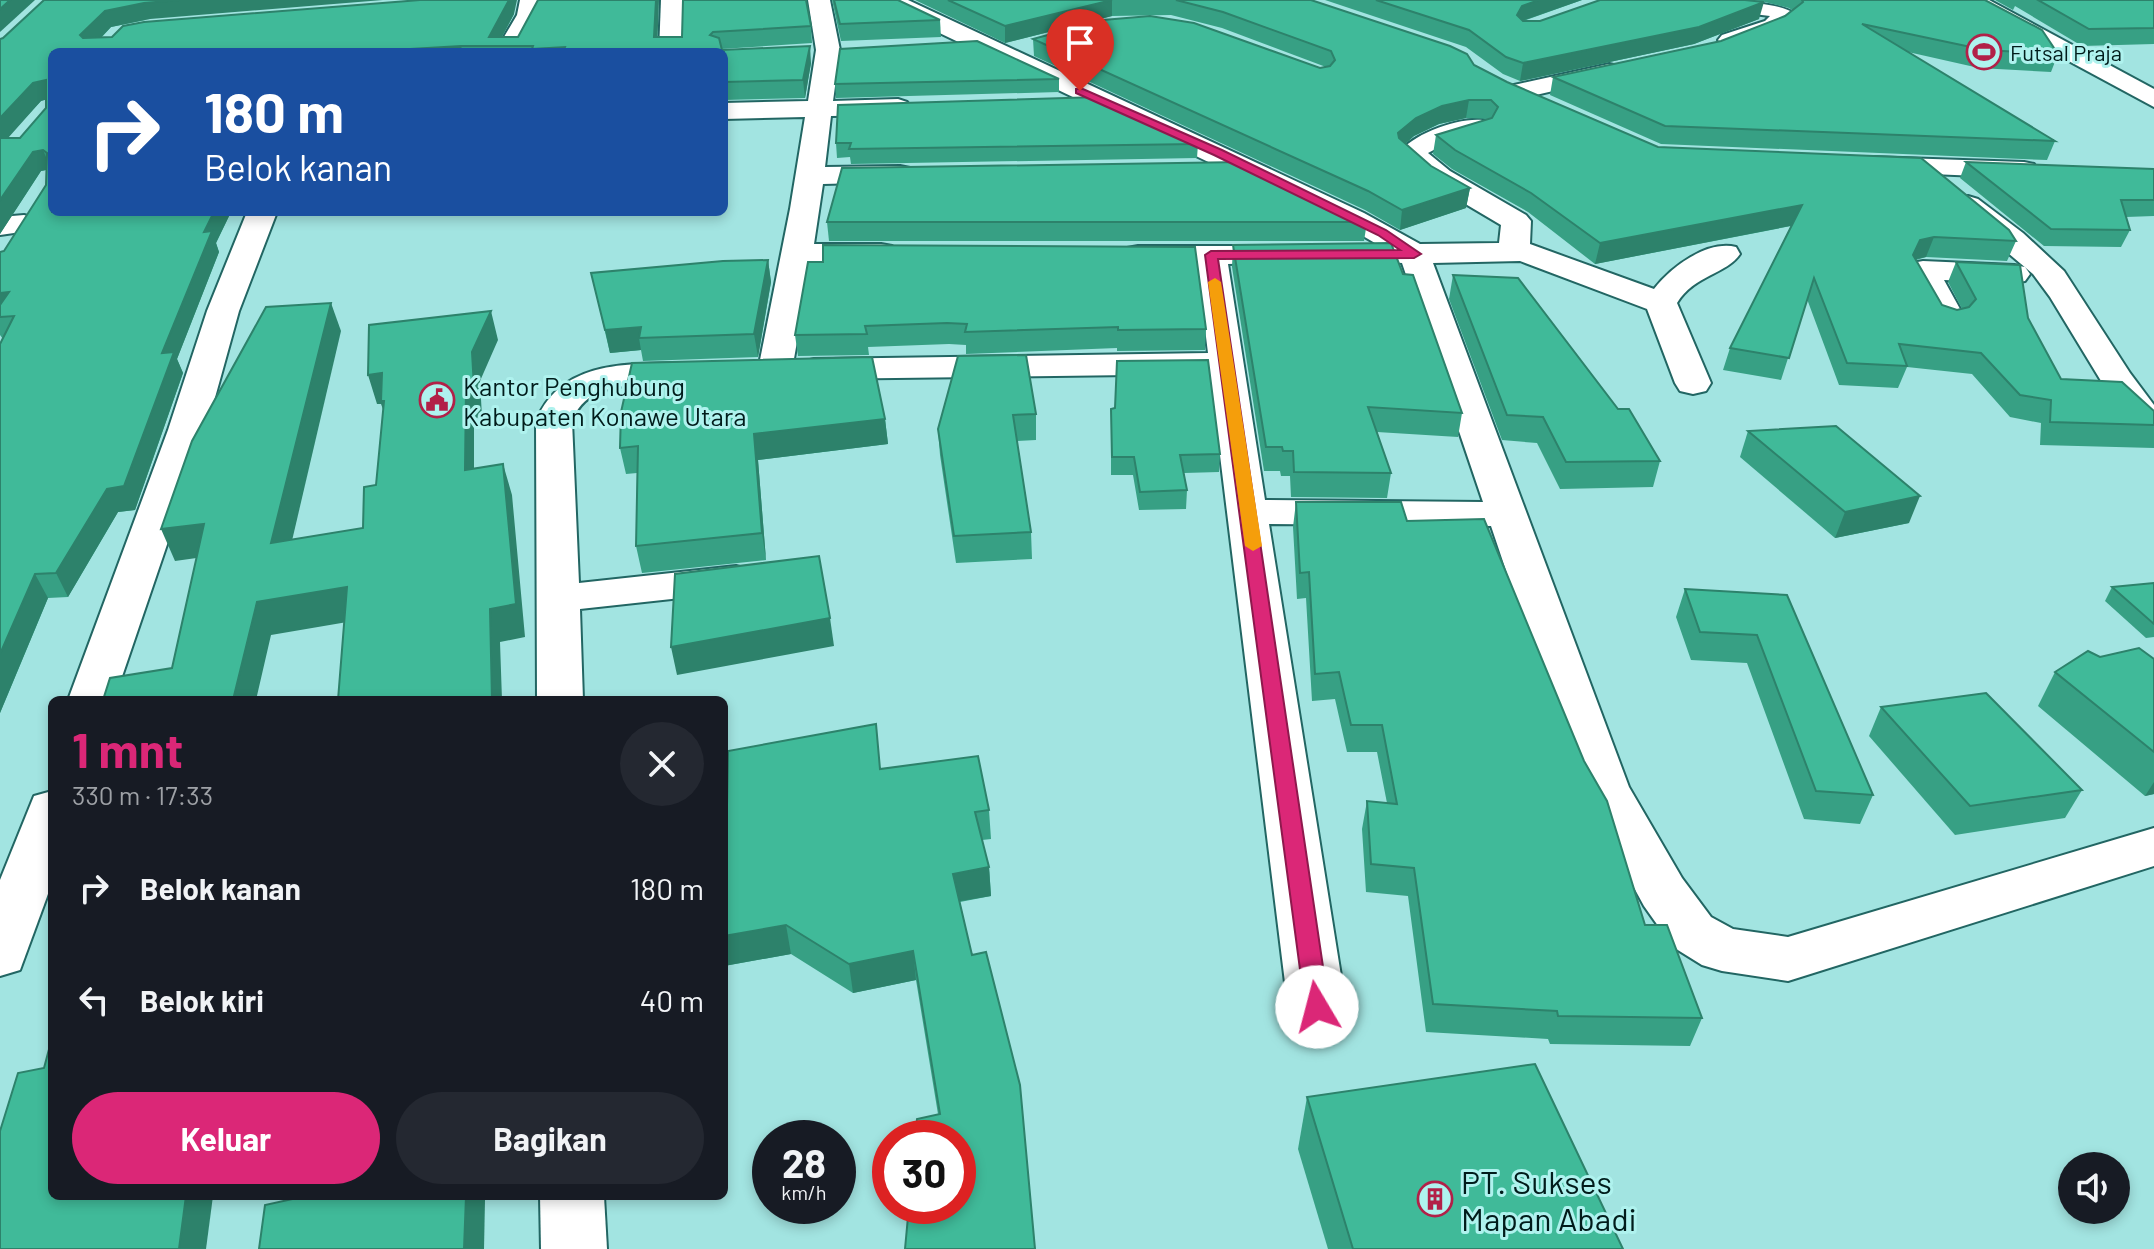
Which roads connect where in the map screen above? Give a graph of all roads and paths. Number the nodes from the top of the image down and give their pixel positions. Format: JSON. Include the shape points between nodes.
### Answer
{"nodes":[{"id":1,"x":531,"y":0,"type":"edge"},
{"id":2,"x":672,"y":0,"type":"edge"},
{"id":3,"x":819,"y":0,"type":"edge"},
{"id":4,"x":891,"y":0,"type":"edge"},
{"id":5,"x":1695,"y":0,"type":"edge"},
{"id":6,"x":1973,"y":0,"type":"edge"},
{"id":7,"x":1044,"y":44,"type":"edge"},
{"id":8,"x":935,"y":47,"type":"edge"},
{"id":9,"x":1709,"y":47,"type":"edge"},
{"id":10,"x":509,"y":48,"type":"edge"},
{"id":11,"x":671,"y":48,"type":"edge"},
{"id":12,"x":858,"y":49,"type":"edge"},
{"id":13,"x":828,"y":50,"type":"junction"},
{"id":14,"x":990,"y":50,"type":"junction"},
{"id":15,"x":798,"y":52,"type":"edge"},
{"id":16,"x":1639,"y":65,"type":"edge"},
{"id":17,"x":2154,"y":99,"type":"edge"},
{"id":18,"x":1105,"y":102,"type":"junction"},
{"id":19,"x":1049,"y":104,"type":"edge"},
{"id":20,"x":929,"y":107,"type":"edge"},
{"id":21,"x":819,"y":108,"type":"junction"},
{"id":22,"x":728,"y":111,"type":"edge"},
{"id":23,"x":1556,"y":112,"type":"edge"},
{"id":24,"x":1479,"y":127,"type":"edge"},
{"id":25,"x":1847,"y":164,"type":"edge"},
{"id":26,"x":1924,"y":167,"type":"junction"},
{"id":27,"x":1184,"y":169,"type":"edge"},
{"id":28,"x":1247,"y":169,"type":"junction"},
{"id":29,"x":2047,"y":171,"type":"edge"},
{"id":30,"x":933,"y":173,"type":"edge"},
{"id":31,"x":810,"y":176,"type":"junction"},
{"id":32,"x":260,"y":216,"type":"edge"},
{"id":33,"x":1514,"y":251,"type":"junction"},
{"id":34,"x":796,"y":253,"type":"junction"},
{"id":35,"x":907,"y":253,"type":"edge"},
{"id":36,"x":1352,"y":254,"type":"edge"},
{"id":37,"x":1414,"y":254,"type":"junction"},
{"id":38,"x":1725,"y":254,"type":"dead end"},
{"id":39,"x":1115,"y":255,"type":"edge"},
{"id":40,"x":1211,"y":255,"type":"junction"},
{"id":41,"x":1320,"y":255,"type":"edge"},
{"id":42,"x":2052,"y":276,"type":"junction"},
{"id":43,"x":1661,"y":303,"type":"junction"},
{"id":44,"x":1948,"y":318,"type":"edge"},
{"id":45,"x":1225,"y":363,"type":"junction"},
{"id":46,"x":750,"y":371,"type":"junction"},
{"id":47,"x":1693,"y":383,"type":"dead end"},
{"id":48,"x":2154,"y":426,"type":"edge"},
{"id":49,"x":1248,"y":512,"type":"junction"},
{"id":50,"x":1506,"y":514,"type":"junction"},
{"id":51,"x":776,"y":574,"type":"edge"},
{"id":52,"x":559,"y":598,"type":"junction"},
{"id":53,"x":92,"y":696,"type":"edge"},
{"id":54,"x":560,"y":696,"type":"edge"},
{"id":55,"x":48,"y":820,"type":"edge"},
{"id":56,"x":2154,"y":847,"type":"edge"},
{"id":57,"x":0,"y":954,"type":"edge"},
{"id":58,"x":1317,"y":1007,"type":"dead end"},
{"id":59,"x":572,"y":1200,"type":"edge"},
{"id":60,"x":574,"y":1249,"type":"edge"}],
"edges":[{"from":1,"to":10,"type":"street"},
{"from":2,"to":11,"type":"street"},
{"from":3,"to":13,"type":"street"},
{"from":4,"to":14,"type":"street"},
{"from":5,"to":9,"type":"street","via":[[1784,14],[1773,26]]},
{"from":6,"to":17,"type":"street"},
{"from":7,"to":14,"type":"street"},
{"from":8,"to":14,"type":"street"},
{"from":12,"to":13,"type":"street"},
{"from":13,"to":15,"type":"street"},
{"from":13,"to":21,"type":"street"},
{"from":14,"to":18,"type":"street"},
{"from":16,"to":23,"type":"street","via":[[1502,86]]},
{"from":18,"to":19,"type":"street"},
{"from":18,"to":28,"type":"street"},
{"from":20,"to":21,"type":"street"},
{"from":21,"to":22,"type":"street"},
{"from":21,"to":31,"type":"street"},
{"from":24,"to":33,"type":"street","via":[[1417,147],[1412,154],[1440,177],[1516,221]]},
{"from":25,"to":26,"type":"street"},
{"from":26,"to":29,"type":"street"},
{"from":26,"to":42,"type":"street"},
{"from":27,"to":28,"type":"street"},
{"from":28,"to":37,"type":"street","via":[[1382,233]]},
{"from":30,"to":31,"type":"street"},
{"from":31,"to":34,"type":"street"},
{"from":32,"to":53,"type":"street"},
{"from":33,"to":37,"type":"street"},
{"from":33,"to":43,"type":"street"},
{"from":34,"to":35,"type":"street"},
{"from":34,"to":46,"type":"street"},
{"from":36,"to":37,"type":"street"},
{"from":37,"to":50,"type":"street"},
{"from":38,"to":43,"type":"street","via":[[1689,271],[1670,286]]},
{"from":39,"to":40,"type":"street"},
{"from":40,"to":41,"type":"street"},
{"from":40,"to":45,"type":"street"},
{"from":42,"to":44,"type":"street","via":[[1926,269]]},
{"from":42,"to":48,"type":"street","via":[[2107,371]]},
{"from":43,"to":47,"type":"street"},
{"from":45,"to":46,"type":"street"},
{"from":45,"to":49,"type":"street"},
{"from":46,"to":52,"type":"street","via":[[622,376],[580,388],[564,400],[554,421]]},
{"from":49,"to":50,"type":"street"},
{"from":49,"to":58,"type":"street"},
{"from":50,"to":56,"type":"street","via":[[1604,787],[1692,932],[1722,949],[1788,959]]},
{"from":51,"to":52,"type":"street"},
{"from":52,"to":54,"type":"street"},
{"from":55,"to":57,"type":"street"},
{"from":59,"to":60,"type":"street"}]}
